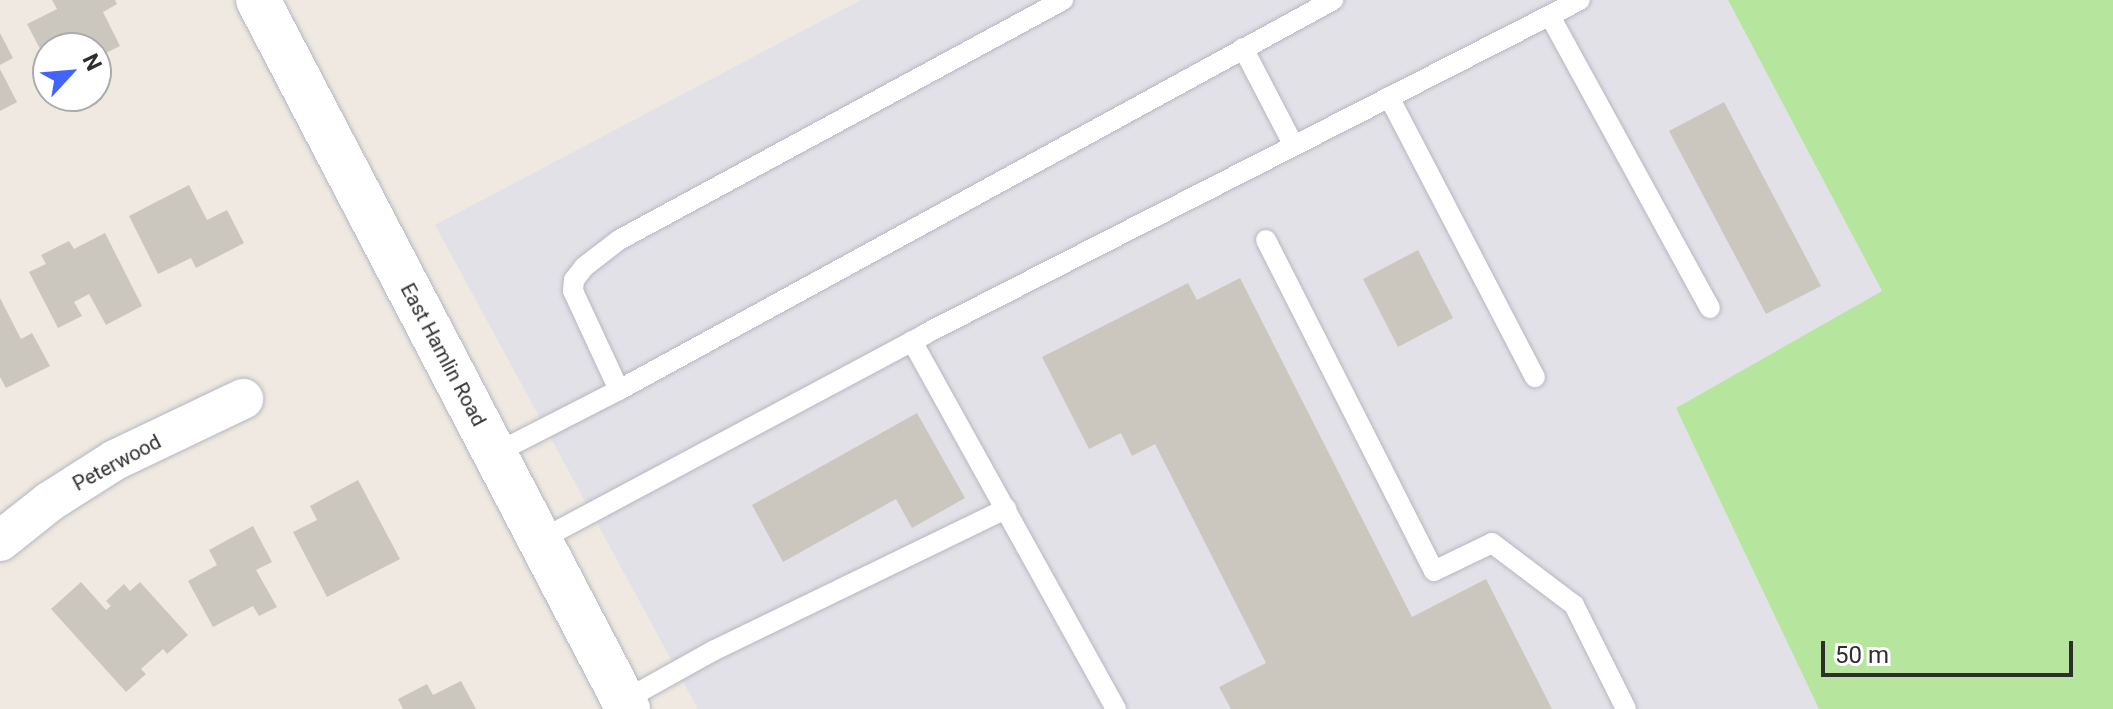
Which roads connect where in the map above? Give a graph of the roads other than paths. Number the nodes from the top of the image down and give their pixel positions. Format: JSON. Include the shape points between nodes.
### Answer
{"nodes":[{"id":1,"x":258,"y":0,"type":"edge"},
{"id":2,"x":1063,"y":0,"type":"edge"},
{"id":3,"x":1333,"y":0,"type":"edge"},
{"id":4,"x":1580,"y":0,"type":"edge"},
{"id":5,"x":1550,"y":16,"type":"junction"},
{"id":6,"x":1243,"y":48,"type":"junction"},
{"id":7,"x":1389,"y":97,"type":"junction"},
{"id":8,"x":1294,"y":146,"type":"junction"},
{"id":9,"x":1266,"y":240,"type":"dead end"},
{"id":10,"x":1710,"y":308,"type":"dead end"},
{"id":11,"x":912,"y":341,"type":"junction"},
{"id":12,"x":1535,"y":377,"type":"dead end"},
{"id":13,"x":619,"y":390,"type":"junction"},
{"id":14,"x":243,"y":399,"type":"dead end"},
{"id":15,"x":494,"y":454,"type":"junction"},
{"id":16,"x":1006,"y":509,"type":"junction"},
{"id":17,"x":540,"y":540,"type":"junction"},
{"id":18,"x":0,"y":541,"type":"edge"},
{"id":19,"x":626,"y":705,"type":"edge"},
{"id":20,"x":1116,"y":709,"type":"edge"},
{"id":21,"x":1626,"y":709,"type":"edge"}],
"edges":[{"from":1,"to":15,"type":"street","name":"East Hamlin Road"},
{"from":2,"to":13,"type":"lane","via":[[619,240],[584,267],[573,291]]},
{"from":3,"to":6,"type":"lane"},
{"from":4,"to":5,"type":"lane"},
{"from":5,"to":7,"type":"lane"},
{"from":5,"to":10,"type":"lane"},
{"from":6,"to":8,"type":"lane"},
{"from":6,"to":13,"type":"lane"},
{"from":7,"to":8,"type":"lane"},
{"from":7,"to":12,"type":"lane"},
{"from":8,"to":11,"type":"lane"},
{"from":9,"to":21,"type":"lane","via":[[1434,571],[1492,543],[1574,605]]},
{"from":11,"to":16,"type":"lane"},
{"from":11,"to":17,"type":"lane"},
{"from":13,"to":15,"type":"lane"},
{"from":14,"to":18,"type":"street","name":"Peterwood","via":[[115,460]]},
{"from":15,"to":17,"type":"street","name":"East Hamlin Road"},
{"from":16,"to":19,"type":"lane","via":[[713,651]]},
{"from":16,"to":20,"type":"lane"},
{"from":17,"to":19,"type":"street","name":"East Hamlin Road"}]}
